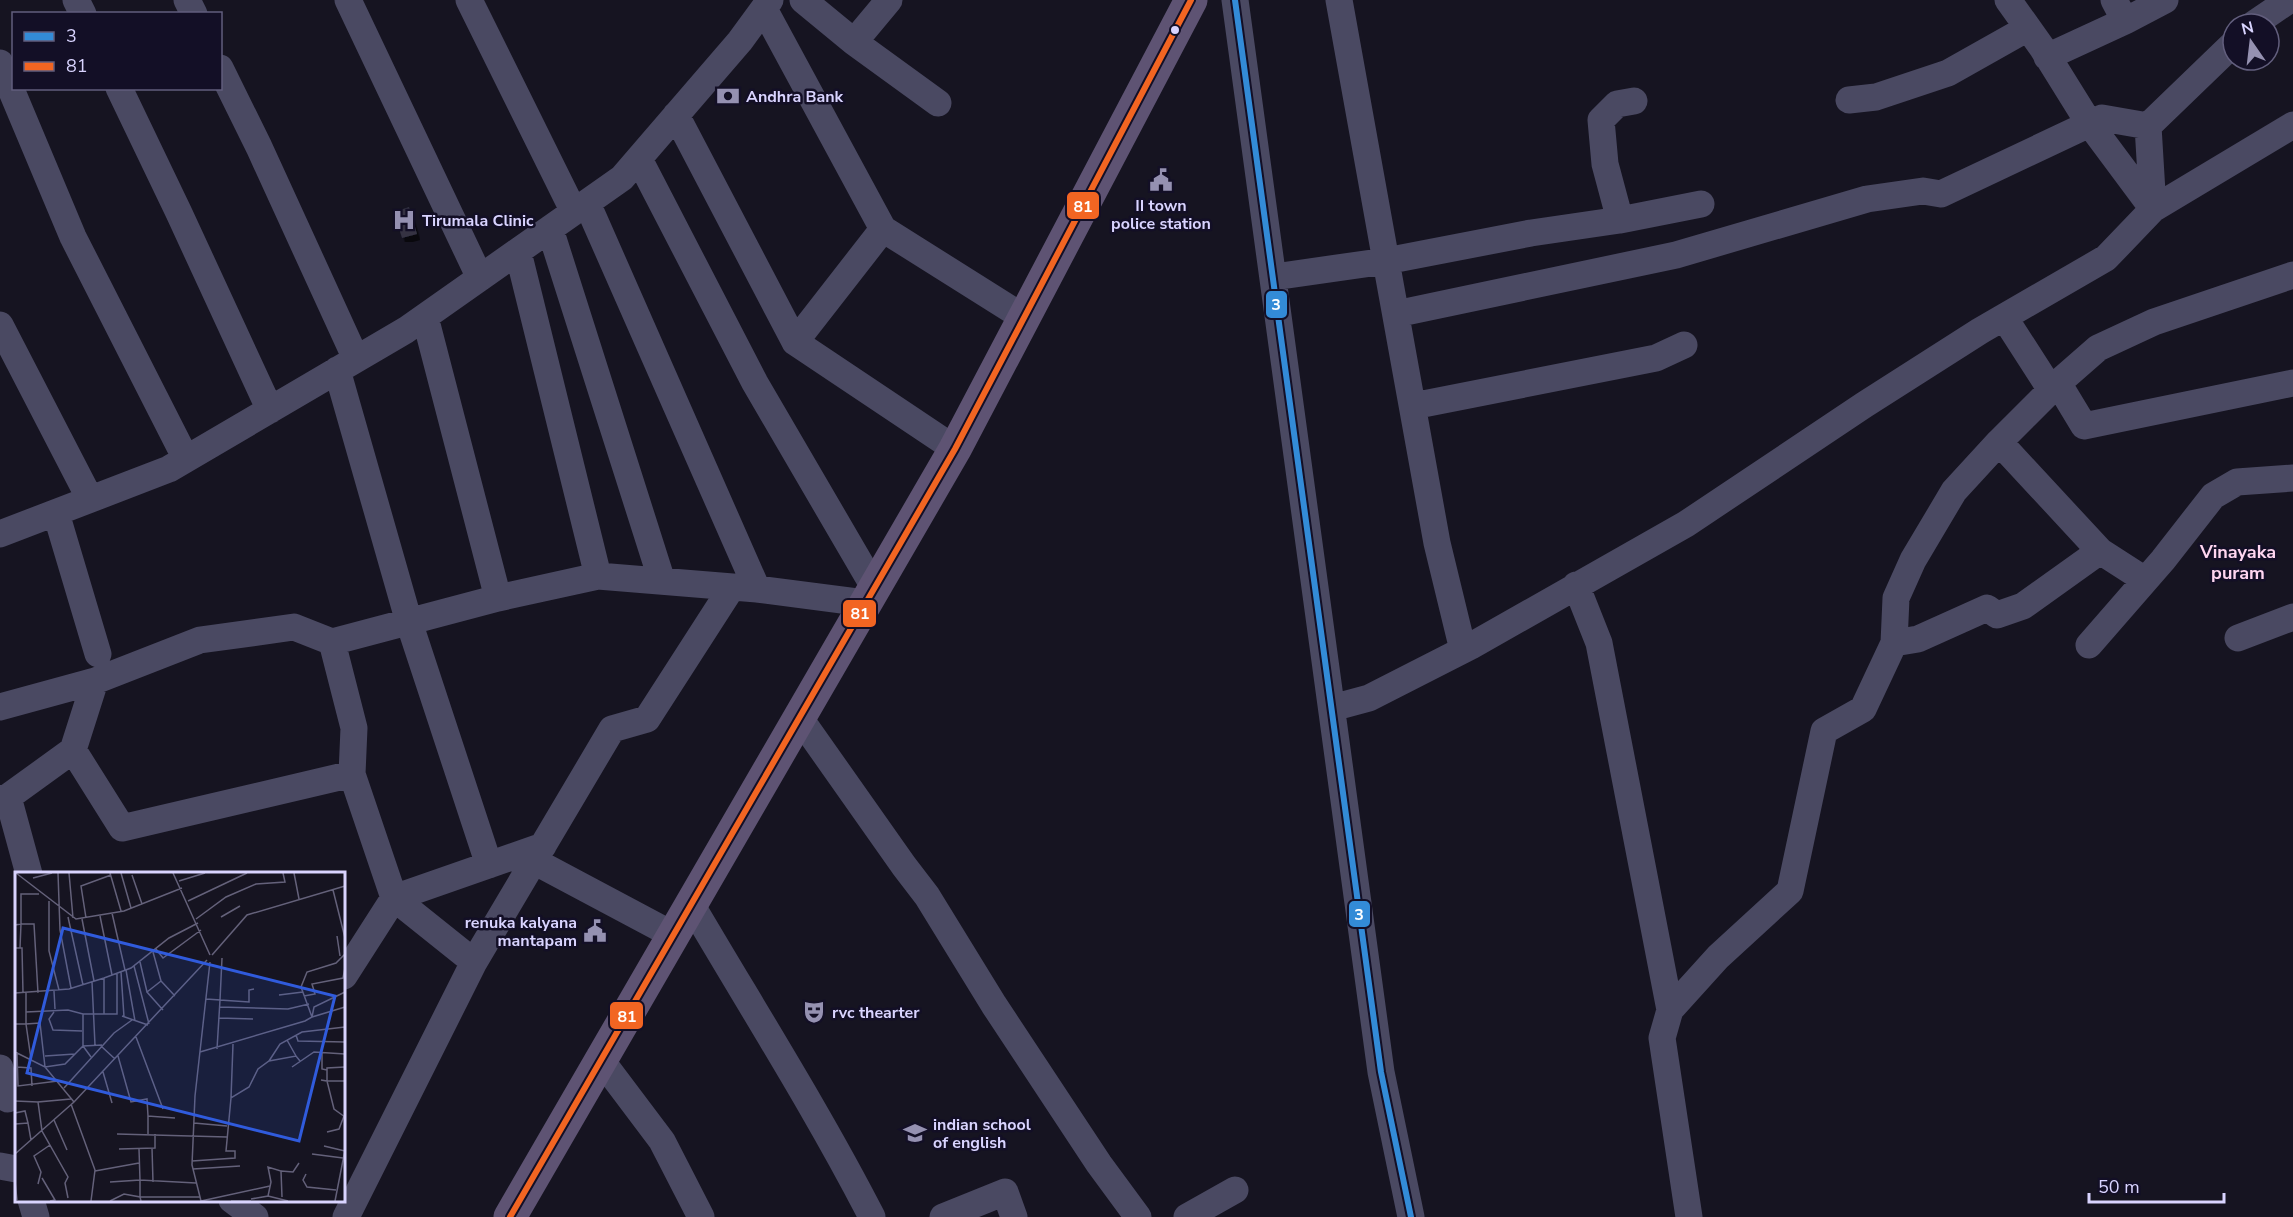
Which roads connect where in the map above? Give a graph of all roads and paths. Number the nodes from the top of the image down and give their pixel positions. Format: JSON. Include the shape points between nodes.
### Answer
{"nodes":[{"id":1,"x":348,"y":0,"type":"edge"},
{"id":2,"x":469,"y":0,"type":"edge"},
{"id":3,"x":803,"y":0,"type":"edge"},
{"id":4,"x":889,"y":0,"type":"edge"},
{"id":5,"x":1191,"y":0,"type":"edge"},
{"id":6,"x":1235,"y":0,"type":"edge"},
{"id":7,"x":1339,"y":0,"type":"edge"},
{"id":8,"x":2008,"y":0,"type":"edge"},
{"id":9,"x":2165,"y":0,"type":"edge"},
{"id":10,"x":2289,"y":0,"type":"edge"},
{"id":11,"x":767,"y":4,"type":"edge"},
{"id":12,"x":2119,"y":11,"type":"edge"},
{"id":13,"x":2272,"y":12,"type":"edge"},
{"id":14,"x":2028,"y":28,"type":"junction"},
{"id":15,"x":854,"y":42,"type":"junction"},
{"id":16,"x":2221,"y":56,"type":"edge"},
{"id":17,"x":2047,"y":57,"type":"junction"},
{"id":18,"x":0,"y":63,"type":"edge"},
{"id":19,"x":222,"y":72,"type":"edge"},
{"id":20,"x":120,"y":90,"type":"edge"},
{"id":21,"x":1849,"y":100,"type":"dead end"},
{"id":22,"x":1634,"y":101,"type":"dead end"},
{"id":23,"x":938,"y":103,"type":"dead end"},
{"id":24,"x":676,"y":116,"type":"junction"},
{"id":25,"x":2089,"y":123,"type":"junction"},
{"id":26,"x":2293,"y":125,"type":"edge"},
{"id":27,"x":2148,"y":126,"type":"junction"},
{"id":28,"x":639,"y":159,"type":"junction"},
{"id":29,"x":1701,"y":204,"type":"dead end"},
{"id":30,"x":580,"y":208,"type":"junction"},
{"id":31,"x":2153,"y":209,"type":"junction"},
{"id":32,"x":1620,"y":220,"type":"junction"},
{"id":33,"x":550,"y":229,"type":"junction"},
{"id":34,"x":883,"y":229,"type":"junction"},
{"id":35,"x":518,"y":252,"type":"junction"},
{"id":36,"x":1386,"y":261,"type":"junction"},
{"id":37,"x":2293,"y":275,"type":"edge"},
{"id":38,"x":480,"y":278,"type":"junction"},
{"id":39,"x":1274,"y":278,"type":"junction"},
{"id":40,"x":1396,"y":314,"type":"junction"},
{"id":41,"x":425,"y":317,"type":"junction"},
{"id":42,"x":1023,"y":317,"type":"junction"},
{"id":43,"x":2004,"y":317,"type":"junction"},
{"id":44,"x":0,"y":325,"type":"edge"},
{"id":45,"x":795,"y":342,"type":"junction"},
{"id":46,"x":1684,"y":345,"type":"dead end"},
{"id":47,"x":347,"y":365,"type":"junction"},
{"id":48,"x":2293,"y":383,"type":"edge"},
{"id":49,"x":2055,"y":386,"type":"junction"},
{"id":50,"x":1413,"y":406,"type":"junction"},
{"id":51,"x":270,"y":410,"type":"junction"},
{"id":52,"x":1999,"y":442,"type":"junction"},
{"id":53,"x":955,"y":449,"type":"junction"},
{"id":54,"x":186,"y":459,"type":"junction"},
{"id":55,"x":2293,"y":478,"type":"edge"},
{"id":56,"x":90,"y":499,"type":"junction"},
{"id":57,"x":56,"y":513,"type":"junction"},
{"id":58,"x":0,"y":534,"type":"edge"},
{"id":59,"x":2100,"y":551,"type":"junction"},
{"id":60,"x":598,"y":576,"type":"junction"},
{"id":61,"x":2145,"y":580,"type":"junction"},
{"id":62,"x":662,"y":581,"type":"junction"},
{"id":63,"x":1576,"y":585,"type":"junction"},
{"id":64,"x":745,"y":588,"type":"junction"},
{"id":65,"x":870,"y":595,"type":"junction"},
{"id":66,"x":498,"y":598,"type":"junction"},
{"id":67,"x":2293,"y":617,"type":"edge"},
{"id":68,"x":409,"y":622,"type":"junction"},
{"id":69,"x":2238,"y":639,"type":"dead end"},
{"id":70,"x":332,"y":642,"type":"junction"},
{"id":71,"x":1894,"y":643,"type":"junction"},
{"id":72,"x":2089,"y":645,"type":"dead end"},
{"id":73,"x":1463,"y":650,"type":"junction"},
{"id":74,"x":98,"y":654,"type":"dead end"},
{"id":75,"x":95,"y":681,"type":"junction"},
{"id":76,"x":0,"y":707,"type":"edge"},
{"id":77,"x":1332,"y":708,"type":"junction"},
{"id":78,"x":799,"y":717,"type":"junction"},
{"id":79,"x":73,"y":750,"type":"junction"},
{"id":80,"x":352,"y":774,"type":"junction"},
{"id":81,"x":4,"y":798,"type":"edge"},
{"id":82,"x":539,"y":853,"type":"junction"},
{"id":83,"x":489,"y":865,"type":"junction"},
{"id":84,"x":28,"y":872,"type":"edge"},
{"id":85,"x":394,"y":898,"type":"junction"},
{"id":86,"x":691,"y":904,"type":"junction"},
{"id":87,"x":673,"y":935,"type":"junction"},
{"id":88,"x":474,"y":962,"type":"junction"},
{"id":89,"x":345,"y":973,"type":"edge"},
{"id":90,"x":1670,"y":1010,"type":"junction"},
{"id":91,"x":601,"y":1060,"type":"junction"},
{"id":92,"x":0,"y":1068,"type":"edge"},
{"id":93,"x":8,"y":1099,"type":"edge"},
{"id":94,"x":0,"y":1166,"type":"edge"},
{"id":95,"x":15,"y":1169,"type":"edge"},
{"id":96,"x":1235,"y":1190,"type":"dead end"},
{"id":97,"x":32,"y":1202,"type":"edge"},
{"id":98,"x":235,"y":1202,"type":"edge"},
{"id":99,"x":36,"y":1217,"type":"edge"},
{"id":100,"x":255,"y":1217,"type":"edge"},
{"id":101,"x":346,"y":1217,"type":"edge"},
{"id":102,"x":510,"y":1217,"type":"edge"},
{"id":103,"x":701,"y":1217,"type":"edge"},
{"id":104,"x":872,"y":1217,"type":"edge"},
{"id":105,"x":943,"y":1217,"type":"edge"},
{"id":106,"x":1014,"y":1217,"type":"edge"},
{"id":107,"x":1138,"y":1217,"type":"edge"},
{"id":108,"x":1186,"y":1217,"type":"edge"},
{"id":109,"x":1411,"y":1217,"type":"edge"},
{"id":110,"x":1689,"y":1217,"type":"edge"}],
"edges":[{"from":1,"to":38,"type":"street"},
{"from":2,"to":30,"type":"street"},
{"from":3,"to":15,"type":"street"},
{"from":4,"to":15,"type":"street"},
{"from":5,"to":42,"type":"main road"},
{"from":6,"to":39,"type":"street"},
{"from":7,"to":36,"type":"street"},
{"from":8,"to":14,"type":"street"},
{"from":9,"to":12,"type":"street"},
{"from":10,"to":13,"type":"street"},
{"from":11,"to":24,"type":"street","via":[[740,42]]},
{"from":11,"to":34,"type":"street"},
{"from":12,"to":17,"type":"street"},
{"from":14,"to":17,"type":"street"},
{"from":14,"to":21,"type":"street","via":[[1948,73],[1876,97]]},
{"from":15,"to":23,"type":"street"},
{"from":16,"to":27,"type":"street"},
{"from":17,"to":25,"type":"street"},
{"from":18,"to":54,"type":"street","via":[[73,237]]},
{"from":19,"to":47,"type":"street","via":[[259,147]]},
{"from":20,"to":51,"type":"street"},
{"from":22,"to":32,"type":"street","via":[[1617,104],[1601,120],[1605,164]]},
{"from":24,"to":28,"type":"street"},
{"from":24,"to":45,"type":"street"},
{"from":25,"to":27,"type":"street","via":[[2102,118]]},
{"from":25,"to":31,"type":"street"},
{"from":25,"to":40,"type":"street","via":[[1941,194],[1923,191],[1867,199],[1676,255]]},
{"from":26,"to":31,"type":"street"},
{"from":27,"to":31,"type":"street"},
{"from":28,"to":30,"type":"street","via":[[622,178]]},
{"from":28,"to":65,"type":"street"},
{"from":29,"to":32,"type":"street"},
{"from":30,"to":33,"type":"street"},
{"from":30,"to":64,"type":"street"},
{"from":31,"to":43,"type":"street","via":[[2106,258]]},
{"from":32,"to":36,"type":"street"},
{"from":33,"to":35,"type":"street"},
{"from":33,"to":62,"type":"street"},
{"from":34,"to":42,"type":"street"},
{"from":34,"to":45,"type":"street"},
{"from":35,"to":38,"type":"street"},
{"from":35,"to":60,"type":"street"},
{"from":36,"to":39,"type":"street"},
{"from":36,"to":40,"type":"street"},
{"from":37,"to":49,"type":"street","via":[[2154,322],[2098,348]]},
{"from":38,"to":41,"type":"street"},
{"from":39,"to":77,"type":"street"},
{"from":40,"to":50,"type":"street"},
{"from":41,"to":47,"type":"street"},
{"from":41,"to":66,"type":"street"},
{"from":42,"to":53,"type":"main road"},
{"from":43,"to":49,"type":"street"},
{"from":43,"to":63,"type":"street","via":[[1686,524]]},
{"from":44,"to":56,"type":"street"},
{"from":45,"to":53,"type":"street"},
{"from":46,"to":50,"type":"street","via":[[1656,358]]},
{"from":47,"to":51,"type":"street"},
{"from":47,"to":68,"type":"street"},
{"from":48,"to":49,"type":"street","via":[[2084,426]]},
{"from":49,"to":52,"type":"street"},
{"from":50,"to":73,"type":"street","via":[[1437,543]]},
{"from":51,"to":54,"type":"street"},
{"from":52,"to":59,"type":"street"},
{"from":52,"to":71,"type":"street","via":[[1954,491],[1913,560],[1896,598]]},
{"from":53,"to":65,"type":"main road"},
{"from":54,"to":56,"type":"street"},
{"from":55,"to":61,"type":"street","via":[[2237,482],[2213,496]]},
{"from":56,"to":57,"type":"street"},
{"from":57,"to":58,"type":"street"},
{"from":57,"to":74,"type":"street"},
{"from":59,"to":61,"type":"street"},
{"from":59,"to":71,"type":"street","via":[[2023,606],[1997,615],[1987,608],[1918,639]]},
{"from":60,"to":62,"type":"street"},
{"from":60,"to":66,"type":"street"},
{"from":61,"to":72,"type":"street"},
{"from":62,"to":64,"type":"street"},
{"from":63,"to":73,"type":"street"},
{"from":63,"to":90,"type":"street","via":[[1599,643]]},
{"from":64,"to":65,"type":"street"},
{"from":64,"to":82,"type":"street","via":[[647,719],[612,729]]},
{"from":65,"to":78,"type":"main road"},
{"from":66,"to":68,"type":"street"},
{"from":67,"to":69,"type":"street"},
{"from":68,"to":70,"type":"street"},
{"from":68,"to":83,"type":"street"},
{"from":70,"to":75,"type":"street","via":[[294,627],[200,640]]},
{"from":70,"to":80,"type":"street","via":[[354,728]]},
{"from":71,"to":90,"type":"street","via":[[1863,709],[1824,731],[1790,891],[1718,957]]},
{"from":73,"to":77,"type":"street","via":[[1369,698]]},
{"from":75,"to":76,"type":"street"},
{"from":75,"to":79,"type":"street"},
{"from":77,"to":109,"type":"street","via":[[1381,1072]]},
{"from":78,"to":86,"type":"main road"},
{"from":78,"to":107,"type":"street","via":[[927,896],[1000,1015]]},
{"from":79,"to":80,"type":"street","via":[[122,828]]},
{"from":79,"to":81,"type":"street"},
{"from":80,"to":85,"type":"street"},
{"from":81,"to":84,"type":"street"},
{"from":82,"to":83,"type":"street"},
{"from":82,"to":87,"type":"street"},
{"from":82,"to":88,"type":"street"},
{"from":83,"to":85,"type":"street"},
{"from":85,"to":88,"type":"street"},
{"from":85,"to":89,"type":"street"},
{"from":86,"to":87,"type":"main road"},
{"from":86,"to":104,"type":"street","via":[[832,1140]]},
{"from":87,"to":91,"type":"main road"},
{"from":88,"to":101,"type":"street"},
{"from":90,"to":110,"type":"street","via":[[1662,1038]]},
{"from":91,"to":102,"type":"main road"},
{"from":91,"to":103,"type":"street","via":[[662,1141]]},
{"from":92,"to":93,"type":"street"},
{"from":94,"to":95,"type":"street"},
{"from":96,"to":108,"type":"street"},
{"from":97,"to":99,"type":"street"},
{"from":98,"to":100,"type":"street"},
{"from":105,"to":106,"type":"street","via":[[1005,1192]]}]}
